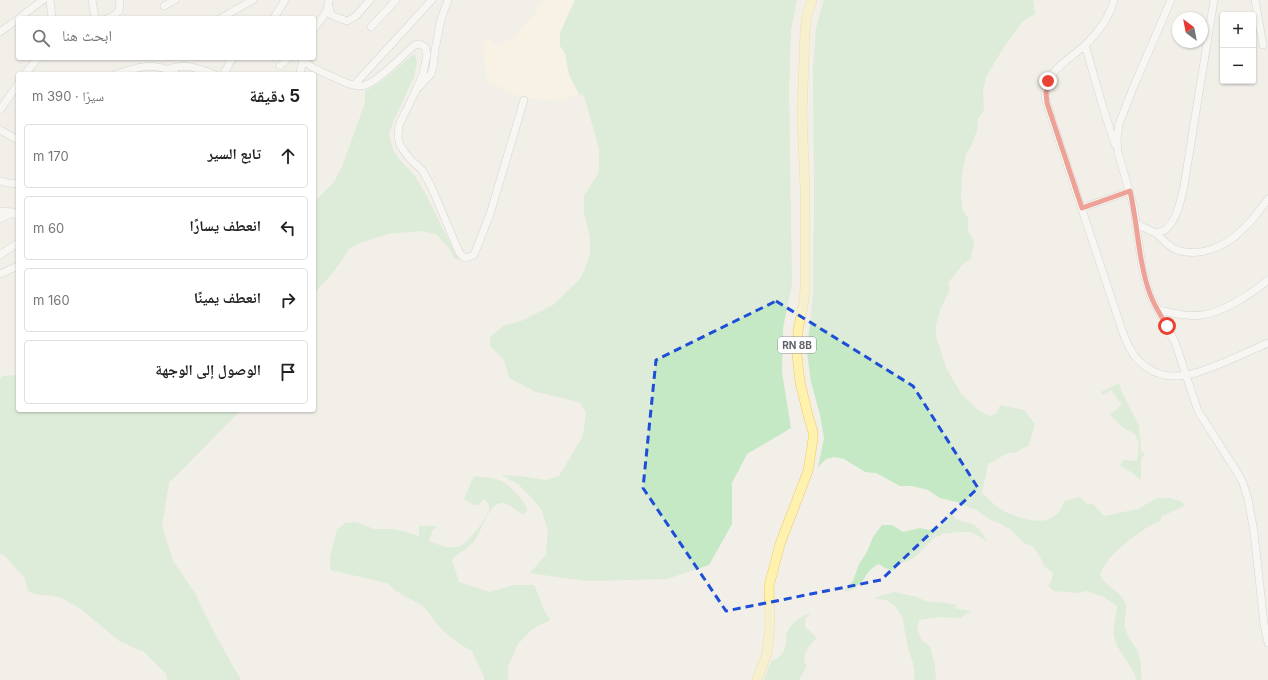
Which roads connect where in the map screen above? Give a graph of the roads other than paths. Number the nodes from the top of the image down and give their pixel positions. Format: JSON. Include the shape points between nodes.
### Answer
{"nodes":[{"id":1,"x":43,"y":0,"type":"edge"},
{"id":2,"x":50,"y":0,"type":"edge"},
{"id":3,"x":92,"y":0,"type":"edge"},
{"id":4,"x":119,"y":0,"type":"edge"},
{"id":5,"x":175,"y":0,"type":"edge"},
{"id":6,"x":252,"y":0,"type":"edge"},
{"id":7,"x":285,"y":0,"type":"edge"},
{"id":8,"x":370,"y":0,"type":"edge"},
{"id":9,"x":396,"y":0,"type":"edge"},
{"id":10,"x":432,"y":0,"type":"edge"},
{"id":11,"x":448,"y":0,"type":"edge"},
{"id":12,"x":812,"y":0,"type":"edge"},
{"id":13,"x":1114,"y":0,"type":"edge"},
{"id":14,"x":1171,"y":0,"type":"edge"},
{"id":15,"x":1214,"y":0,"type":"edge"},
{"id":16,"x":1255,"y":0,"type":"edge"},
{"id":17,"x":329,"y":3,"type":"edge"},
{"id":18,"x":164,"y":6,"type":"dead end"},
{"id":19,"x":23,"y":16,"type":"edge"},
{"id":20,"x":52,"y":16,"type":"edge"},
{"id":21,"x":95,"y":16,"type":"edge"},
{"id":22,"x":113,"y":16,"type":"edge"},
{"id":23,"x":224,"y":16,"type":"edge"},
{"id":24,"x":275,"y":16,"type":"edge"},
{"id":25,"x":16,"y":21,"type":"edge"},
{"id":26,"x":316,"y":27,"type":"edge"},
{"id":27,"x":371,"y":27,"type":"dead end"},
{"id":28,"x":0,"y":32,"type":"edge"},
{"id":29,"x":1085,"y":45,"type":"junction"},
{"id":30,"x":1263,"y":45,"type":"dead end"},
{"id":31,"x":36,"y":60,"type":"edge"},
{"id":32,"x":232,"y":60,"type":"edge"},
{"id":33,"x":286,"y":60,"type":"edge"},
{"id":34,"x":303,"y":60,"type":"edge"},
{"id":35,"x":304,"y":60,"type":"edge"},
{"id":36,"x":280,"y":66,"type":"dead end"},
{"id":37,"x":168,"y":69,"type":"junction"},
{"id":38,"x":27,"y":72,"type":"edge"},
{"id":39,"x":122,"y":72,"type":"edge"},
{"id":40,"x":173,"y":72,"type":"edge"},
{"id":41,"x":208,"y":72,"type":"edge"},
{"id":42,"x":225,"y":72,"type":"edge"},
{"id":43,"x":300,"y":72,"type":"edge"},
{"id":44,"x":354,"y":85,"type":"junction"},
{"id":45,"x":16,"y":87,"type":"edge"},
{"id":46,"x":417,"y":88,"type":"junction"},
{"id":47,"x":524,"y":100,"type":"dead end"},
{"id":48,"x":0,"y":110,"type":"edge"},
{"id":49,"x":0,"y":130,"type":"edge"},
{"id":50,"x":16,"y":139,"type":"edge"},
{"id":51,"x":1118,"y":152,"type":"junction"},
{"id":52,"x":0,"y":181,"type":"edge"},
{"id":53,"x":16,"y":184,"type":"edge"},
{"id":54,"x":1130,"y":191,"type":"junction"},
{"id":55,"x":1268,"y":199,"type":"edge"},
{"id":56,"x":1082,"y":208,"type":"junction"},
{"id":57,"x":0,"y":211,"type":"edge"},
{"id":58,"x":16,"y":214,"type":"edge"},
{"id":59,"x":0,"y":219,"type":"edge"},
{"id":60,"x":1136,"y":224,"type":"junction"},
{"id":61,"x":1156,"y":233,"type":"junction"},
{"id":62,"x":16,"y":244,"type":"edge"},
{"id":63,"x":0,"y":255,"type":"edge"},
{"id":64,"x":16,"y":267,"type":"edge"},
{"id":65,"x":0,"y":274,"type":"edge"},
{"id":66,"x":1268,"y":280,"type":"edge"},
{"id":67,"x":1158,"y":310,"type":"junction"},
{"id":68,"x":1268,"y":343,"type":"edge"},
{"id":69,"x":1187,"y":375,"type":"junction"},
{"id":70,"x":1268,"y":643,"type":"edge"},
{"id":71,"x":757,"y":680,"type":"edge"}],
"edges":[{"from":1,"to":19,"type":"street"},
{"from":2,"to":20,"type":"street"},
{"from":3,"to":21,"type":"street"},
{"from":4,"to":22,"type":"street","via":[[119,11]]},
{"from":5,"to":18,"type":"street"},
{"from":6,"to":23,"type":"street"},
{"from":7,"to":24,"type":"street"},
{"from":8,"to":17,"type":"street","via":[[356,16],[347,20],[331,15]]},
{"from":9,"to":27,"type":"street"},
{"from":10,"to":44,"type":"street"},
{"from":11,"to":46,"type":"street","via":[[441,20],[431,74]]},
{"from":12,"to":71,"type":"main road","number":"RN 8B","via":[[805,32],[802,114],[805,288],[797,355],[800,382],[813,439],[808,471],[780,544],[769,586],[770,624],[767,653]]},
{"from":13,"to":29,"type":"street","via":[[1101,28]]},
{"from":14,"to":51,"type":"street","via":[[1119,124]]},
{"from":15,"to":61,"type":"street","via":[[1184,186],[1176,214],[1164,230]]},
{"from":16,"to":30,"type":"street"},
{"from":17,"to":26,"type":"street","via":[[324,17]]},
{"from":25,"to":28,"type":"street"},
{"from":29,"to":51,"type":"street"},
{"from":29,"to":56,"type":"street","via":[[1052,74],[1046,87],[1045,98]]},
{"from":31,"to":38,"type":"street"},
{"from":32,"to":42,"type":"street"},
{"from":33,"to":36,"type":"street"},
{"from":34,"to":43,"type":"street"},
{"from":35,"to":44,"type":"street","via":[[312,67]]},
{"from":37,"to":39,"type":"street","via":[[142,66]]},
{"from":37,"to":40,"type":"street"},
{"from":37,"to":41,"type":"street","via":[[189,66]]},
{"from":44,"to":46,"type":"street","via":[[370,83],[411,48],[420,44],[426,49],[427,54]]},
{"from":45,"to":48,"type":"street"},
{"from":46,"to":47,"type":"street","via":[[399,125],[400,145],[422,170],[459,252],[466,258],[474,255],[490,214]]},
{"from":49,"to":50,"type":"street"},
{"from":51,"to":54,"type":"street"},
{"from":52,"to":53,"type":"street"},
{"from":54,"to":56,"type":"street"},
{"from":54,"to":60,"type":"street"},
{"from":55,"to":61,"type":"street","via":[[1242,230],[1228,241],[1211,249],[1199,252],[1176,250]]},
{"from":56,"to":69,"type":"street","via":[[1130,350],[1144,365],[1160,374]]},
{"from":57,"to":58,"type":"street"},
{"from":58,"to":59,"type":"street"},
{"from":60,"to":61,"type":"street"},
{"from":60,"to":67,"type":"street","via":[[1144,274],[1150,295]]},
{"from":62,"to":63,"type":"street"},
{"from":64,"to":65,"type":"street"},
{"from":66,"to":67,"type":"street","via":[[1225,308],[1204,315],[1187,316]]},
{"from":67,"to":69,"type":"street","via":[[1175,342]]},
{"from":68,"to":69,"type":"street"},
{"from":69,"to":70,"type":"street","via":[[1198,411],[1237,472],[1248,499]]}]}
